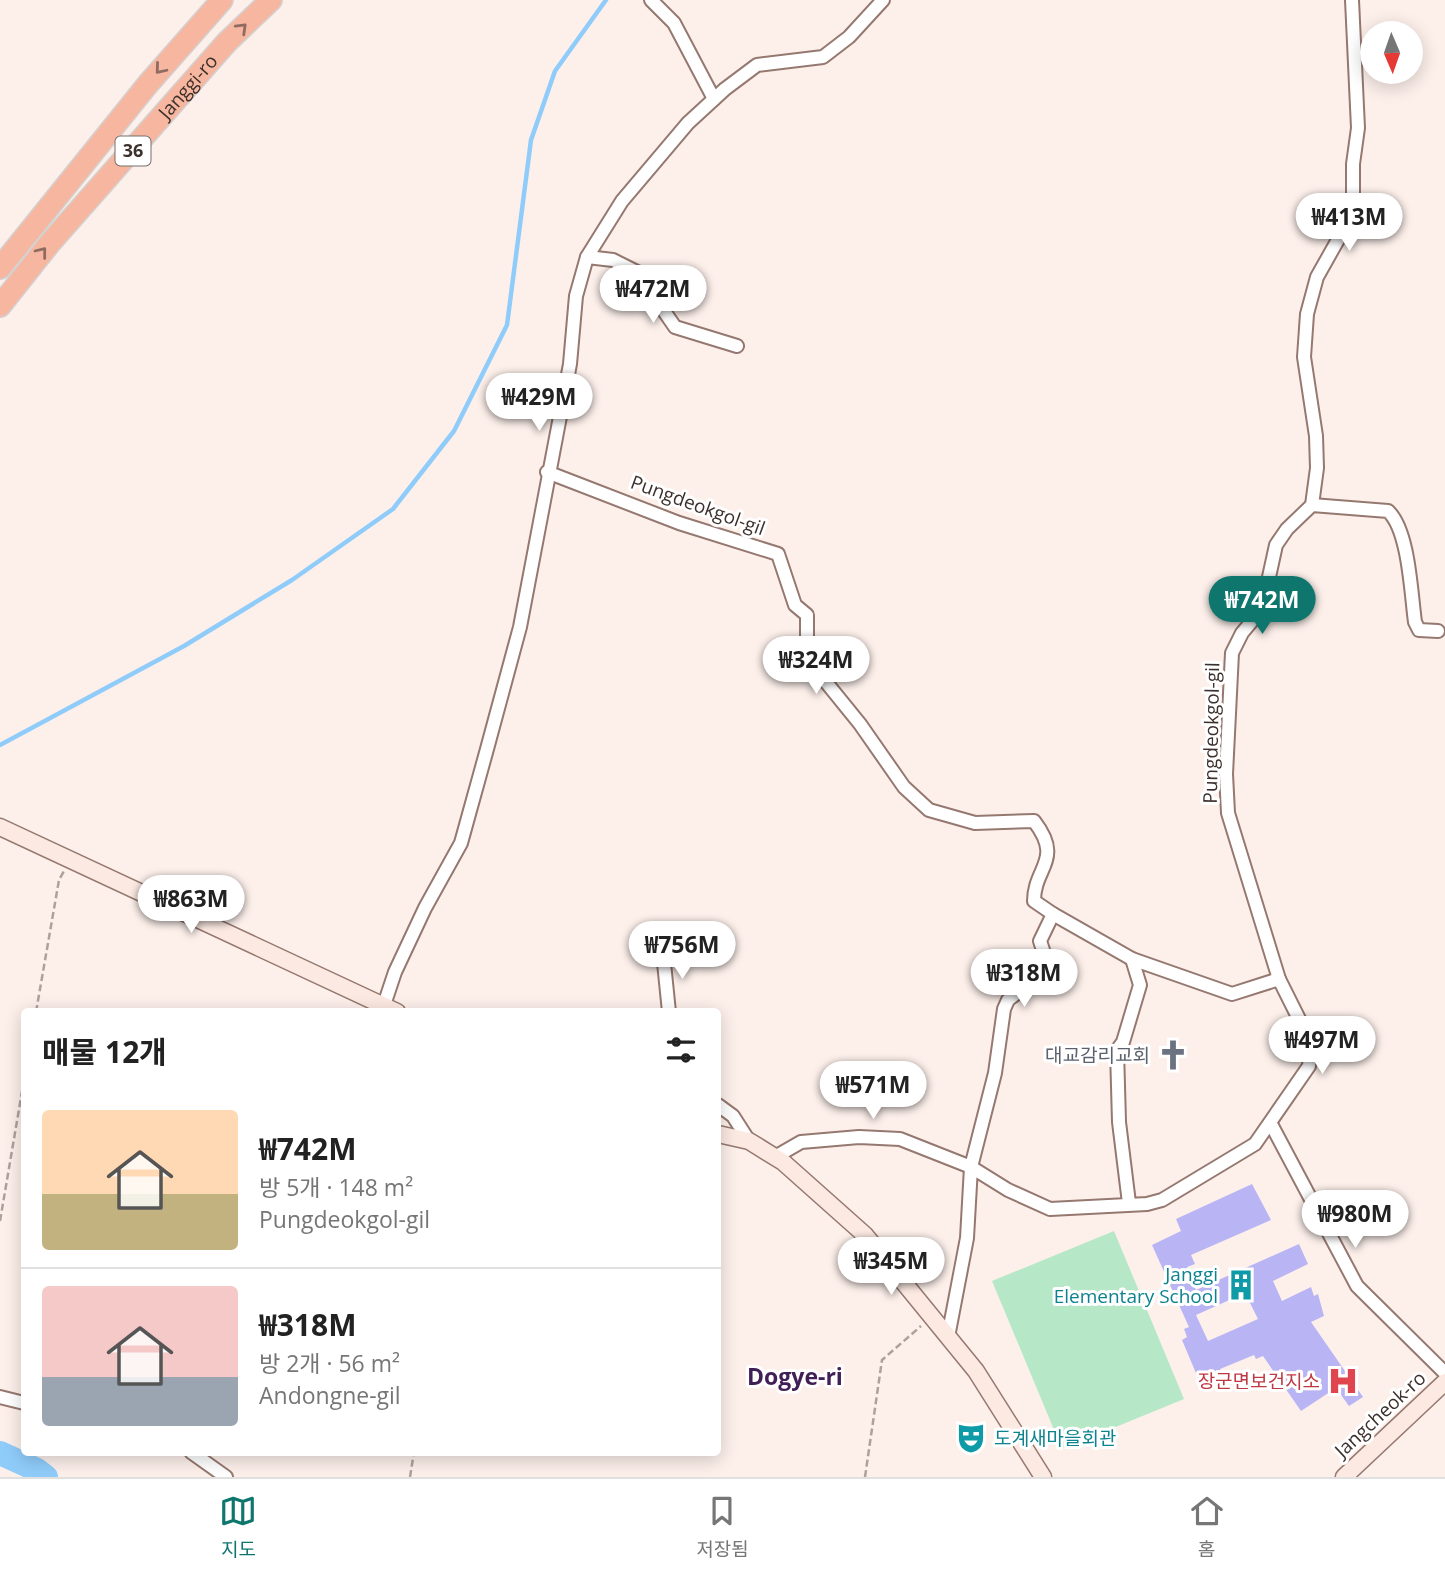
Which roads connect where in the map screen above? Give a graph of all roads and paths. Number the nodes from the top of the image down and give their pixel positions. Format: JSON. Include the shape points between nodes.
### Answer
{"nodes":[{"id":1,"x":222,"y":0,"type":"edge"},
{"id":2,"x":271,"y":0,"type":"edge"},
{"id":3,"x":651,"y":0,"type":"edge"},
{"id":4,"x":883,"y":0,"type":"edge"},
{"id":5,"x":1352,"y":0,"type":"edge"},
{"id":6,"x":714,"y":99,"type":"junction"},
{"id":7,"x":587,"y":257,"type":"junction"},
{"id":8,"x":1,"y":266,"type":"edge"},
{"id":9,"x":2,"y":304,"type":"edge"},
{"id":10,"x":737,"y":346,"type":"dead end"},
{"id":11,"x":547,"y":472,"type":"junction"},
{"id":12,"x":1312,"y":505,"type":"junction"},
{"id":13,"x":1438,"y":631,"type":"dead end"},
{"id":14,"x":0,"y":827,"type":"edge"},
{"id":15,"x":69,"y":859,"type":"junction"},
{"id":16,"x":1053,"y":914,"type":"junction"},
{"id":17,"x":663,"y":953,"type":"dead end"},
{"id":18,"x":1132,"y":959,"type":"junction"},
{"id":19,"x":1279,"y":979,"type":"junction"},
{"id":20,"x":37,"y":1008,"type":"edge"},
{"id":21,"x":391,"y":1008,"type":"edge"},
{"id":22,"x":669,"y":1008,"type":"edge"},
{"id":23,"x":21,"y":1098,"type":"edge"},
{"id":24,"x":721,"y":1107,"type":"edge"},
{"id":25,"x":1271,"y":1124,"type":"junction"},
{"id":26,"x":721,"y":1135,"type":"edge"},
{"id":27,"x":749,"y":1141,"type":"junction"},
{"id":28,"x":775,"y":1157,"type":"junction"},
{"id":29,"x":971,"y":1167,"type":"junction"},
{"id":30,"x":1129,"y":1202,"type":"junction"},
{"id":31,"x":0,"y":1221,"type":"edge"},
{"id":32,"x":931,"y":1317,"type":"junction"},
{"id":33,"x":948,"y":1337,"type":"junction"},
{"id":34,"x":1445,"y":1373,"type":"edge"},
{"id":35,"x":1445,"y":1382,"type":"edge"},
{"id":36,"x":0,"y":1397,"type":"edge"},
{"id":37,"x":21,"y":1402,"type":"edge"},
{"id":38,"x":197,"y":1456,"type":"edge"},
{"id":39,"x":413,"y":1456,"type":"edge"},
{"id":40,"x":226,"y":1477,"type":"edge"},
{"id":41,"x":410,"y":1477,"type":"edge"},
{"id":42,"x":865,"y":1477,"type":"edge"},
{"id":43,"x":1043,"y":1477,"type":"edge"},
{"id":44,"x":1344,"y":1477,"type":"edge"}],
"edges":[{"from":1,"to":8,"type":"highway","name":"Janggi-ro","number":"36","one_way":true},
{"from":9,"to":2,"type":"highway","name":"Janggi-ro","number":"36","one_way":true,"via":[[227,42]]},
{"from":3,"to":6,"type":"street","via":[[674,23]]},
{"from":4,"to":6,"type":"street","via":[[823,57],[757,65]]},
{"from":5,"to":12,"type":"street","via":[[1358,128],[1353,213],[1317,276],[1307,314],[1304,357],[1317,468]]},
{"from":6,"to":7,"type":"street","via":[[622,201]]},
{"from":7,"to":10,"type":"street","via":[[613,260],[637,272],[675,327]]},
{"from":7,"to":11,"type":"street","via":[[576,296],[570,364]]},
{"from":11,"to":16,"type":"street","name":"Pungdeokgol-gil","via":[[679,523],[778,554],[795,604],[807,615],[807,648],[817,671],[904,787],[929,810],[975,823],[1034,821],[1044,834],[1048,862],[1034,885],[1034,901]]},
{"from":11,"to":21,"type":"street","via":[[520,626],[461,843],[395,972]]},
{"from":12,"to":13,"type":"street","via":[[1388,511],[1404,545],[1415,622],[1419,631]]},
{"from":12,"to":19,"type":"street","name":"Pungdeokgol-gil","via":[[1276,545],[1262,609],[1241,633],[1232,653],[1228,813]]},
{"from":14,"to":15,"type":"main road"},
{"from":15,"to":20,"type":"path","via":[[59,880]]},
{"from":15,"to":21,"type":"main road"},
{"from":16,"to":18,"type":"street"},
{"from":16,"to":29,"type":"street","via":[[1040,941],[1049,968],[1008,1000],[1004,1009],[995,1073]]},
{"from":17,"to":22,"type":"street"},
{"from":18,"to":19,"type":"street","via":[[1232,994]]},
{"from":18,"to":30,"type":"street","via":[[1140,985],[1117,1049],[1119,1122]]},
{"from":19,"to":25,"type":"street","name":"Pungdeokgol-gil","via":[[1311,1043],[1311,1055],[1309,1066]]},
{"from":23,"to":31,"type":"path"},
{"from":24,"to":27,"type":"street","via":[[733,1116]]},
{"from":25,"to":30,"type":"street","via":[[1255,1144],[1162,1200]]},
{"from":25,"to":34,"type":"street","name":"Jangcheok-ro","via":[[1357,1286]]},
{"from":26,"to":27,"type":"main road"},
{"from":27,"to":28,"type":"main road"},
{"from":28,"to":29,"type":"street","via":[[801,1142],[900,1139]]},
{"from":28,"to":32,"type":"main road","via":[[865,1235]]},
{"from":29,"to":30,"type":"street","via":[[1050,1209]]},
{"from":29,"to":33,"type":"street","via":[[967,1238]]},
{"from":32,"to":33,"type":"main road"},
{"from":32,"to":42,"type":"path","via":[[882,1360]]},
{"from":33,"to":43,"type":"main road","via":[[976,1371]]},
{"from":35,"to":44,"type":"main road","name":"Jangcheok-ro"},
{"from":36,"to":37,"type":"street"},
{"from":38,"to":40,"type":"street"},
{"from":39,"to":41,"type":"path"}]}
